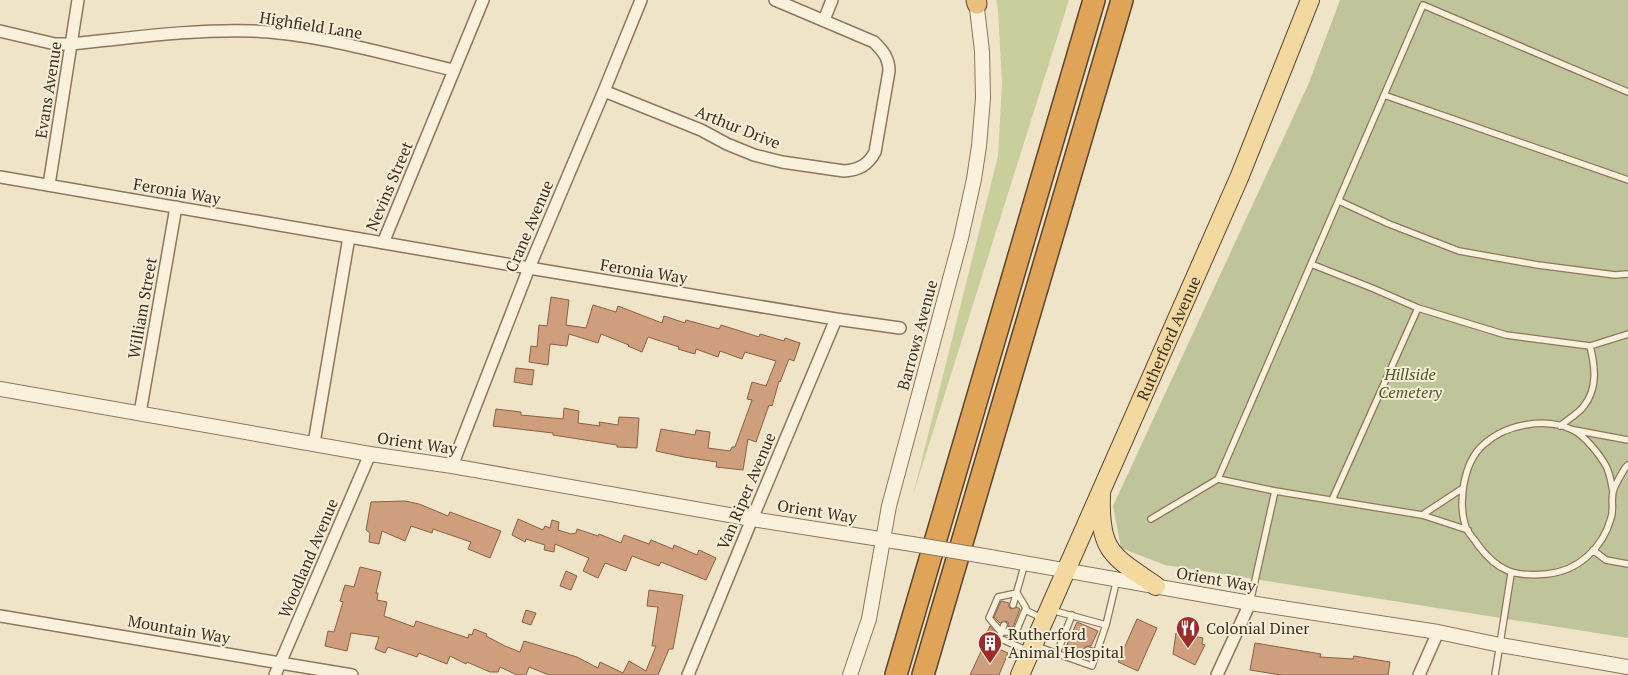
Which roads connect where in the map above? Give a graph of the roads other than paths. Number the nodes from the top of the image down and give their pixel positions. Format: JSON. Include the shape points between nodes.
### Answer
{"nodes":[{"id":1,"x":78,"y":0,"type":"edge"},
{"id":2,"x":484,"y":0,"type":"edge"},
{"id":3,"x":641,"y":0,"type":"edge"},
{"id":4,"x":775,"y":0,"type":"edge"},
{"id":5,"x":832,"y":0,"type":"edge"},
{"id":6,"x":1122,"y":0,"type":"edge"},
{"id":7,"x":1310,"y":0,"type":"edge"},
{"id":8,"x":976,"y":1,"type":"edge"},
{"id":9,"x":1091,"y":4,"type":"edge"},
{"id":10,"x":824,"y":20,"type":"junction"},
{"id":11,"x":0,"y":31,"type":"edge"},
{"id":12,"x":71,"y":44,"type":"junction"},
{"id":13,"x":454,"y":70,"type":"junction"},
{"id":14,"x":604,"y":91,"type":"junction"},
{"id":15,"x":1628,"y":92,"type":"edge"},
{"id":16,"x":1384,"y":95,"type":"junction"},
{"id":17,"x":0,"y":177,"type":"edge"},
{"id":18,"x":1628,"y":180,"type":"edge"},
{"id":19,"x":49,"y":185,"type":"junction"},
{"id":20,"x":1339,"y":201,"type":"junction"},
{"id":21,"x":176,"y":207,"type":"junction"},
{"id":22,"x":349,"y":237,"type":"junction"},
{"id":23,"x":383,"y":243,"type":"junction"},
{"id":24,"x":1311,"y":264,"type":"junction"},
{"id":25,"x":528,"y":268,"type":"junction"},
{"id":26,"x":1628,"y":274,"type":"edge"},
{"id":27,"x":1418,"y":308,"type":"junction"},
{"id":28,"x":836,"y":320,"type":"junction"},
{"id":29,"x":900,"y":328,"type":"dead end"},
{"id":30,"x":1628,"y":334,"type":"edge"},
{"id":31,"x":1590,"y":346,"type":"junction"},
{"id":32,"x":0,"y":389,"type":"edge"},
{"id":33,"x":140,"y":413,"type":"junction"},
{"id":34,"x":1560,"y":426,"type":"junction"},
{"id":35,"x":1574,"y":430,"type":"junction"},
{"id":36,"x":1628,"y":440,"type":"edge"},
{"id":37,"x":314,"y":443,"type":"junction"},
{"id":38,"x":370,"y":454,"type":"junction"},
{"id":39,"x":1628,"y":465,"type":"edge"},
{"id":40,"x":452,"y":466,"type":"junction"},
{"id":41,"x":1218,"y":479,"type":"junction"},
{"id":42,"x":1102,"y":487,"type":"junction"},
{"id":43,"x":1463,"y":488,"type":"junction"},
{"id":44,"x":1275,"y":491,"type":"junction"},
{"id":45,"x":1613,"y":491,"type":"junction"},
{"id":46,"x":1332,"y":500,"type":"junction"},
{"id":47,"x":1422,"y":515,"type":"junction"},
{"id":48,"x":752,"y":519,"type":"junction"},
{"id":49,"x":1151,"y":519,"type":"dead end"},
{"id":50,"x":1468,"y":530,"type":"junction"},
{"id":51,"x":883,"y":539,"type":"junction"},
{"id":52,"x":1593,"y":550,"type":"junction"},
{"id":53,"x":1025,"y":563,"type":"junction"},
{"id":54,"x":1628,"y":564,"type":"edge"},
{"id":55,"x":1066,"y":570,"type":"junction"},
{"id":56,"x":1512,"y":574,"type":"junction"},
{"id":57,"x":1118,"y":579,"type":"junction"},
{"id":58,"x":1156,"y":586,"type":"junction"},
{"id":59,"x":1017,"y":594,"type":"junction"},
{"id":60,"x":1250,"y":603,"type":"junction"},
{"id":61,"x":1013,"y":605,"type":"dead end"},
{"id":62,"x":1025,"y":610,"type":"junction"},
{"id":63,"x":1047,"y":614,"type":"junction"},
{"id":64,"x":1072,"y":615,"type":"junction"},
{"id":65,"x":0,"y":616,"type":"edge"},
{"id":66,"x":1004,"y":625,"type":"dead end"},
{"id":67,"x":1106,"y":625,"type":"junction"},
{"id":68,"x":1001,"y":632,"type":"junction"},
{"id":69,"x":1438,"y":632,"type":"junction"},
{"id":70,"x":1500,"y":645,"type":"junction"},
{"id":71,"x":1032,"y":649,"type":"junction"},
{"id":72,"x":1088,"y":650,"type":"dead end"},
{"id":73,"x":1097,"y":653,"type":"junction"},
{"id":74,"x":1057,"y":654,"type":"junction"},
{"id":75,"x":280,"y":663,"type":"junction"},
{"id":76,"x":1618,"y":669,"type":"edge"},
{"id":77,"x":275,"y":675,"type":"edge"},
{"id":78,"x":352,"y":675,"type":"edge"},
{"id":79,"x":688,"y":675,"type":"edge"},
{"id":80,"x":850,"y":675,"type":"edge"},
{"id":81,"x":896,"y":675,"type":"edge"},
{"id":82,"x":922,"y":675,"type":"edge"},
{"id":83,"x":1020,"y":675,"type":"edge"},
{"id":84,"x":1217,"y":675,"type":"edge"},
{"id":85,"x":1419,"y":675,"type":"edge"},
{"id":86,"x":1495,"y":675,"type":"edge"}],
"edges":[{"from":1,"to":12,"type":"street","name":"Evans Avenue"},
{"from":2,"to":13,"type":"street","name":"Nevins Street"},
{"from":3,"to":14,"type":"street","name":"Crane Avenue"},
{"from":4,"to":10,"type":"street","name":"Arthur Drive"},
{"from":5,"to":10,"type":"street"},
{"from":6,"to":82,"type":"highway"},
{"from":7,"to":42,"type":"main road","name":"Rutherford Avenue","via":[[1239,178]]},
{"from":8,"to":51,"type":"street","name":"Barrows Avenue","via":[[983,98],[974,179]]},
{"from":9,"to":81,"type":"highway"},
{"from":10,"to":14,"type":"street","name":"Arthur Drive","via":[[874,42],[887,58],[889,67],[875,152],[863,167],[854,170],[782,162],[754,154]]},
{"from":11,"to":12,"type":"street","name":"Highfield Lane","via":[[55,44]]},
{"from":12,"to":13,"type":"street","name":"Highfield Lane","via":[[187,32],[254,32],[318,39]]},
{"from":12,"to":19,"type":"street","name":"Evans Avenue"},
{"from":13,"to":23,"type":"street","name":"Nevins Street"},
{"from":14,"to":25,"type":"street","name":"Crane Avenue"},
{"from":15,"to":16,"type":"lane","via":[[1423,5]]},
{"from":16,"to":18,"type":"lane"},
{"from":16,"to":20,"type":"lane"},
{"from":17,"to":19,"type":"street","name":"Feronia Way"},
{"from":19,"to":21,"type":"street","name":"Feronia Way"},
{"from":20,"to":24,"type":"lane"},
{"from":20,"to":26,"type":"lane","via":[[1459,252],[1567,269]]},
{"from":21,"to":22,"type":"street","name":"Feronia Way"},
{"from":21,"to":33,"type":"street","name":"William Street"},
{"from":22,"to":23,"type":"street","name":"Nevins Street"},
{"from":22,"to":37,"type":"street","name":"Nevins Street"},
{"from":23,"to":25,"type":"street","name":"Feronia Way"},
{"from":24,"to":27,"type":"lane"},
{"from":24,"to":41,"type":"lane"},
{"from":25,"to":28,"type":"street","name":"Feronia Way"},
{"from":25,"to":40,"type":"street","name":"Crane Avenue"},
{"from":27,"to":31,"type":"lane","via":[[1506,335]]},
{"from":27,"to":46,"type":"lane"},
{"from":28,"to":29,"type":"street","name":"Feronia Way"},
{"from":28,"to":48,"type":"street","name":"Van Riper Avenue"},
{"from":30,"to":31,"type":"lane"},
{"from":31,"to":34,"type":"lane","via":[[1595,365],[1594,386],[1584,406]]},
{"from":32,"to":33,"type":"street","name":"Orient Way"},
{"from":33,"to":37,"type":"street","name":"Orient Way"},
{"from":34,"to":35,"type":"lane"},
{"from":34,"to":43,"type":"lane","via":[[1526,424],[1504,431],[1483,445],[1470,465]]},
{"from":35,"to":36,"type":"lane"},
{"from":35,"to":45,"type":"lane","via":[[1592,446],[1606,466]]},
{"from":37,"to":38,"type":"street","name":"Orient Way"},
{"from":38,"to":40,"type":"street","name":"Orient Way"},
{"from":38,"to":75,"type":"street","name":"Woodland Avenue"},
{"from":39,"to":45,"type":"lane"},
{"from":40,"to":48,"type":"street","name":"Orient Way"},
{"from":41,"to":44,"type":"lane"},
{"from":41,"to":49,"type":"lane"},
{"from":42,"to":55,"type":"main road","name":"Rutherford Avenue"},
{"from":42,"to":58,"type":"main road","via":[[1104,536],[1109,548]]},
{"from":43,"to":47,"type":"lane"},
{"from":43,"to":50,"type":"lane","via":[[1463,512]]},
{"from":44,"to":46,"type":"lane"},
{"from":44,"to":60,"type":"lane"},
{"from":45,"to":52,"type":"lane","via":[[1612,518],[1601,542]]},
{"from":46,"to":47,"type":"lane"},
{"from":47,"to":50,"type":"lane"},
{"from":48,"to":51,"type":"street","name":"Orient Way"},
{"from":48,"to":79,"type":"street","name":"Van Riper Avenue"},
{"from":50,"to":56,"type":"lane","via":[[1486,556]]},
{"from":51,"to":53,"type":"street","name":"Orient Way","bridge":true},
{"from":51,"to":80,"type":"street","name":"Barrows Avenue","via":[[869,619]]},
{"from":52,"to":54,"type":"lane","via":[[1606,560]]},
{"from":52,"to":56,"type":"lane","via":[[1583,561],[1560,573]]},
{"from":53,"to":55,"type":"street","name":"Orient Way"},
{"from":53,"to":59,"type":"lane"},
{"from":55,"to":57,"type":"street","name":"Orient Way"},
{"from":55,"to":63,"type":"main road","name":"Rutherford Avenue"},
{"from":56,"to":70,"type":"lane"},
{"from":57,"to":58,"type":"street","name":"Orient Way"},
{"from":57,"to":67,"type":"lane"},
{"from":58,"to":60,"type":"street","name":"Orient Way"},
{"from":59,"to":61,"type":"lane"},
{"from":59,"to":62,"type":"lane"},
{"from":59,"to":68,"type":"lane","via":[[998,597],[989,618]]},
{"from":60,"to":69,"type":"street","name":"Orient Way"},
{"from":60,"to":84,"type":"street"},
{"from":62,"to":63,"type":"lane"},
{"from":62,"to":68,"type":"lane","via":[[1016,632]]},
{"from":63,"to":64,"type":"lane"},
{"from":63,"to":71,"type":"main road","name":"Rutherford Avenue"},
{"from":64,"to":67,"type":"lane"},
{"from":64,"to":74,"type":"lane"},
{"from":65,"to":75,"type":"street","name":"Mountain Way"},
{"from":66,"to":68,"type":"lane"},
{"from":67,"to":73,"type":"lane","via":[[1099,636]]},
{"from":68,"to":71,"type":"lane","via":[[999,638]]},
{"from":69,"to":70,"type":"street","name":"Orient Way"},
{"from":69,"to":85,"type":"street"},
{"from":70,"to":76,"type":"street","name":"Orient Way"},
{"from":70,"to":86,"type":"lane"},
{"from":71,"to":74,"type":"lane"},
{"from":71,"to":83,"type":"main road","name":"Rutherford Avenue"},
{"from":72,"to":73,"type":"lane"},
{"from":73,"to":74,"type":"lane","via":[[1092,666]]},
{"from":75,"to":77,"type":"street","name":"Woodland Avenue"},
{"from":75,"to":78,"type":"street","name":"Mountain Way"}]}
